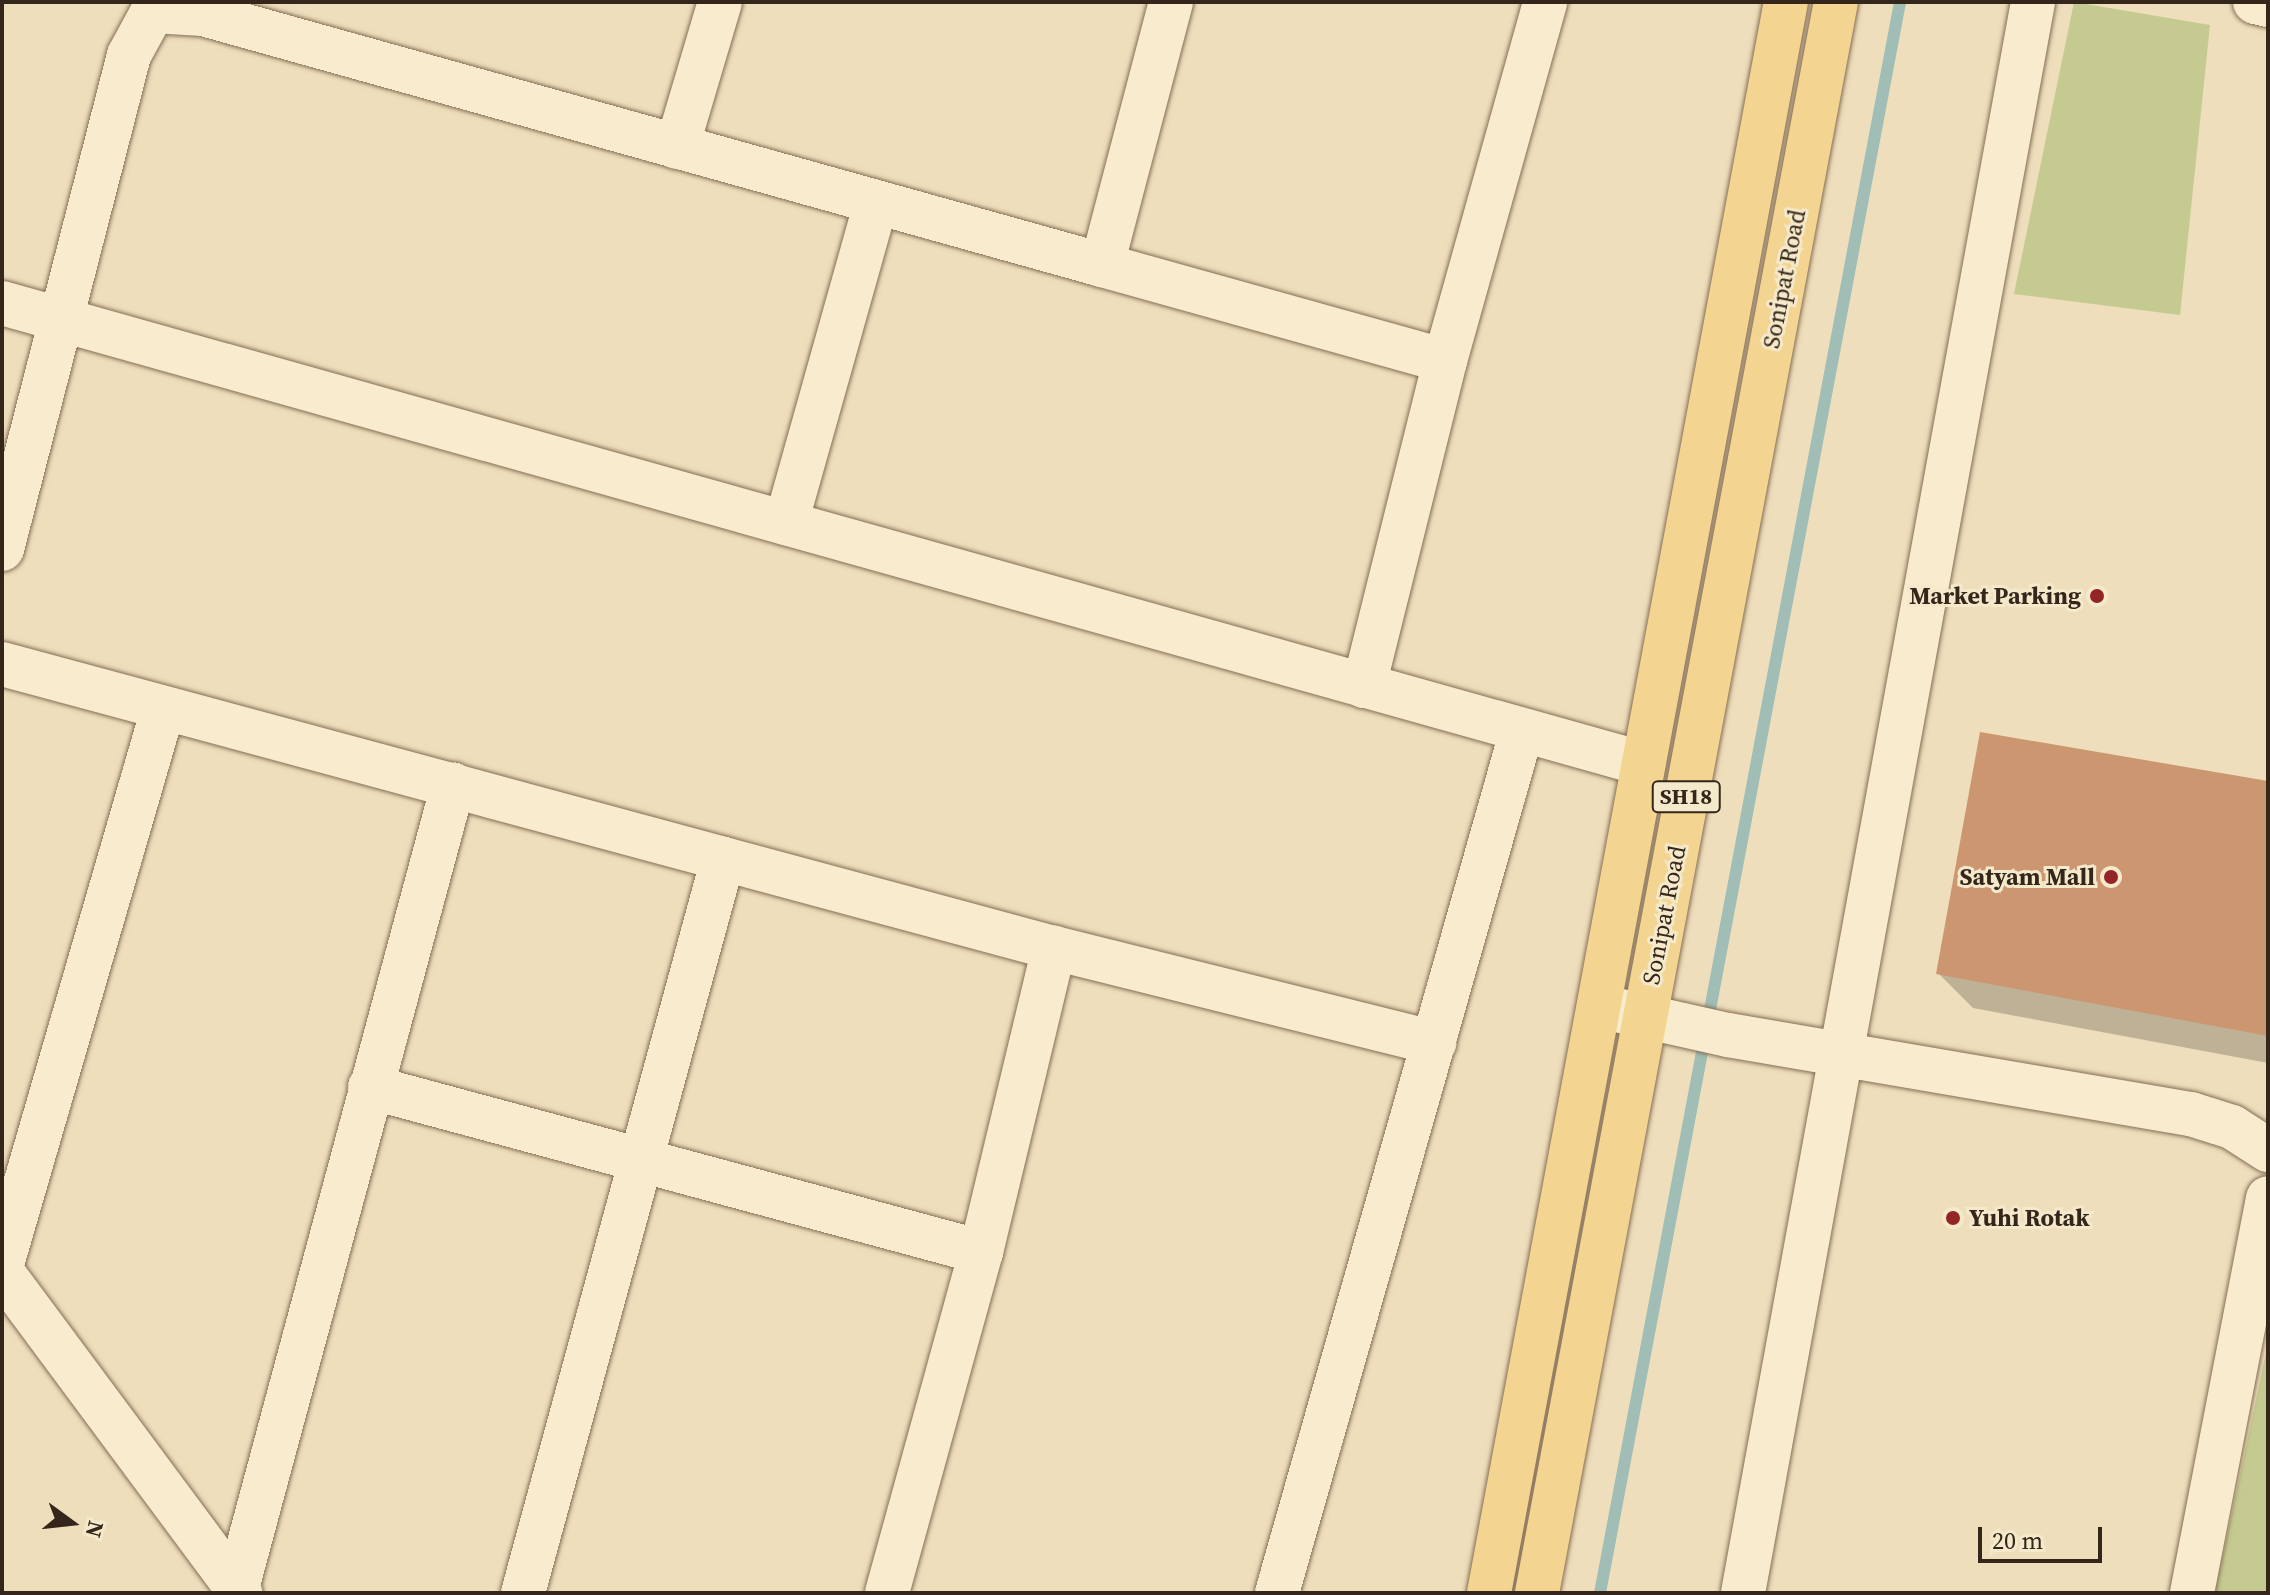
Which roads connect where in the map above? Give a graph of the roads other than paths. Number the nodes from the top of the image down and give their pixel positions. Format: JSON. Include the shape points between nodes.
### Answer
{"nodes":[{"id":1,"x":720,"y":2,"type":"edge"},
{"id":2,"x":1171,"y":2,"type":"edge"},
{"id":3,"x":1545,"y":2,"type":"edge"},
{"id":4,"x":1786,"y":2,"type":"edge"},
{"id":5,"x":1836,"y":2,"type":"edge"},
{"id":6,"x":2033,"y":2,"type":"edge"},
{"id":7,"x":2255,"y":2,"type":"edge"},
{"id":8,"x":2268,"y":5,"type":"edge"},
{"id":9,"x":677,"y":147,"type":"junction"},
{"id":10,"x":876,"y":202,"type":"junction"},
{"id":11,"x":1102,"y":265,"type":"junction"},
{"id":12,"x":2,"y":303,"type":"edge"},
{"id":13,"x":61,"y":319,"type":"junction"},
{"id":14,"x":1445,"y":361,"type":"junction"},
{"id":15,"x":786,"y":523,"type":"junction"},
{"id":16,"x":2,"y":549,"type":"edge"},
{"id":17,"x":2,"y":664,"type":"edge"},
{"id":18,"x":1364,"y":686,"type":"junction"},
{"id":19,"x":163,"y":709,"type":"junction"},
{"id":20,"x":1522,"y":730,"type":"junction"},
{"id":21,"x":1644,"y":764,"type":"junction"},
{"id":22,"x":453,"y":785,"type":"junction"},
{"id":23,"x":723,"y":859,"type":"junction"},
{"id":24,"x":1054,"y":948,"type":"junction"},
{"id":25,"x":1599,"y":1006,"type":"junction"},
{"id":26,"x":1663,"y":1021,"type":"junction"},
{"id":27,"x":1434,"y":1043,"type":"junction"},
{"id":28,"x":1840,"y":1054,"type":"junction"},
{"id":29,"x":370,"y":1087,"type":"junction"},
{"id":30,"x":2268,"y":1150,"type":"edge"},
{"id":31,"x":643,"y":1162,"type":"junction"},
{"id":32,"x":2268,"y":1198,"type":"edge"},
{"id":33,"x":981,"y":1252,"type":"junction"},
{"id":34,"x":2,"y":1264,"type":"edge"},
{"id":35,"x":2,"y":1272,"type":"edge"},
{"id":36,"x":238,"y":1591,"type":"edge"},
{"id":37,"x":523,"y":1593,"type":"edge"},
{"id":38,"x":887,"y":1593,"type":"edge"},
{"id":39,"x":1277,"y":1593,"type":"edge"},
{"id":40,"x":1489,"y":1593,"type":"edge"},
{"id":41,"x":1537,"y":1593,"type":"edge"},
{"id":42,"x":1743,"y":1593,"type":"edge"},
{"id":43,"x":2192,"y":1593,"type":"edge"}],
"edges":[{"from":1,"to":9,"type":"street"},
{"from":2,"to":11,"type":"street"},
{"from":3,"to":14,"type":"street"},
{"from":4,"to":21,"type":"main road","name":"Sonipat Road","number":"SH18"},
{"from":5,"to":26,"type":"main road","name":"Sonipat Road","number":"SH18"},
{"from":6,"to":28,"type":"street"},
{"from":7,"to":8,"type":"street"},
{"from":9,"to":10,"type":"street"},
{"from":9,"to":13,"type":"street","via":[[203,14],[153,11],[129,55]]},
{"from":10,"to":11,"type":"street"},
{"from":10,"to":15,"type":"street"},
{"from":11,"to":14,"type":"street"},
{"from":12,"to":13,"type":"street"},
{"from":13,"to":15,"type":"street"},
{"from":13,"to":16,"type":"street"},
{"from":14,"to":18,"type":"street"},
{"from":15,"to":18,"type":"street"},
{"from":17,"to":19,"type":"street"},
{"from":18,"to":20,"type":"street"},
{"from":19,"to":22,"type":"street"},
{"from":19,"to":34,"type":"street"},
{"from":20,"to":21,"type":"street"},
{"from":20,"to":27,"type":"street"},
{"from":21,"to":25,"type":"main road","name":"Sonipat Road","number":"SH18"},
{"from":22,"to":23,"type":"street"},
{"from":22,"to":29,"type":"street"},
{"from":23,"to":24,"type":"street"},
{"from":23,"to":31,"type":"street"},
{"from":24,"to":27,"type":"street"},
{"from":24,"to":33,"type":"street"},
{"from":25,"to":26,"type":"street"},
{"from":25,"to":40,"type":"main road","name":"Sonipat Road","number":"SH18"},
{"from":26,"to":28,"type":"street"},
{"from":26,"to":41,"type":"main road","name":"Sonipat Road","number":"SH18"},
{"from":27,"to":39,"type":"street"},
{"from":28,"to":30,"type":"street","via":[[2191,1114],[2232,1127]]},
{"from":28,"to":42,"type":"street"},
{"from":29,"to":31,"type":"street"},
{"from":29,"to":36,"type":"street"},
{"from":31,"to":33,"type":"street"},
{"from":31,"to":37,"type":"street"},
{"from":32,"to":43,"type":"street"},
{"from":33,"to":38,"type":"street"},
{"from":35,"to":36,"type":"street"}]}
